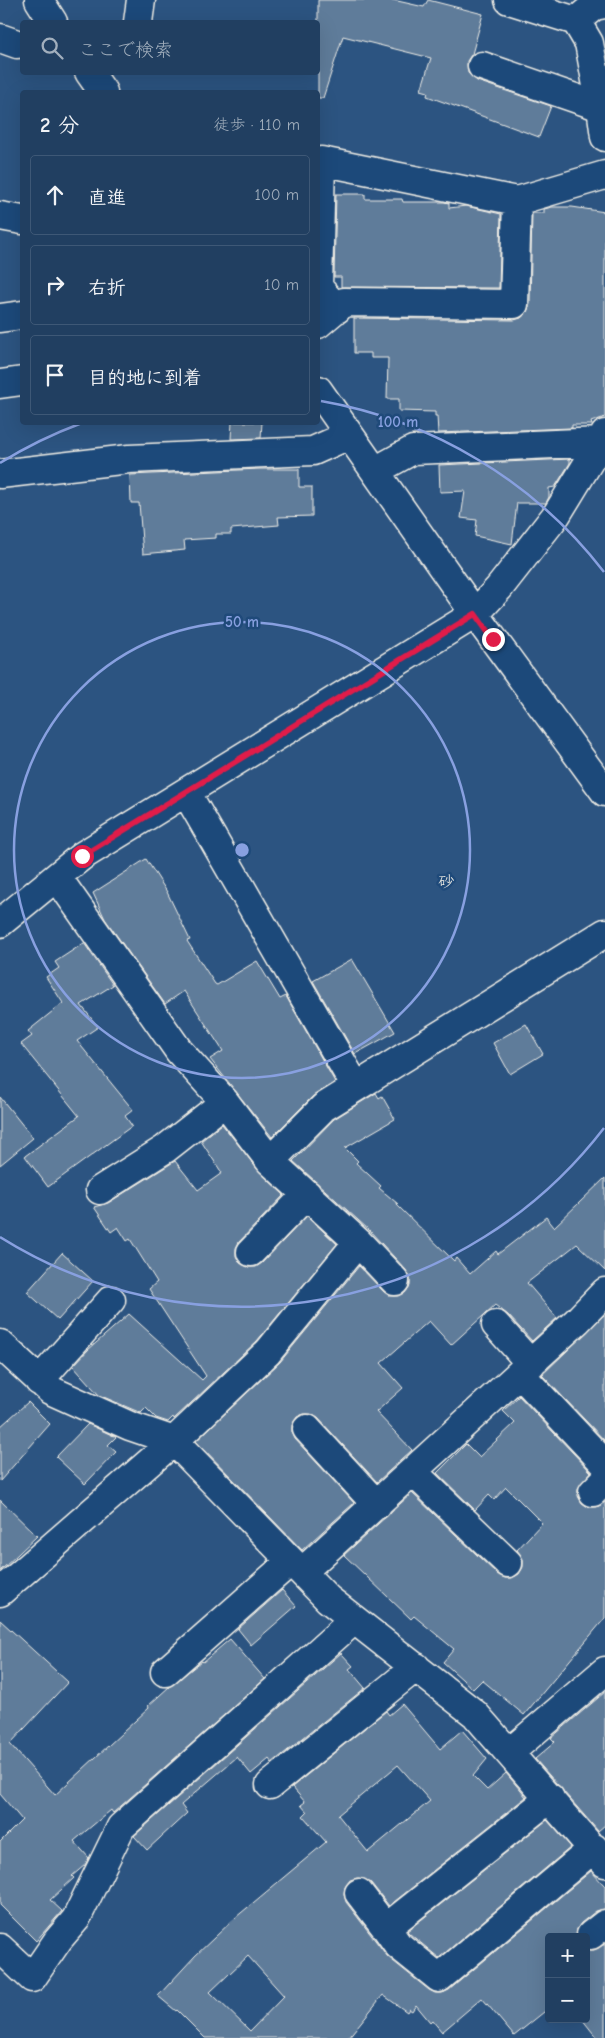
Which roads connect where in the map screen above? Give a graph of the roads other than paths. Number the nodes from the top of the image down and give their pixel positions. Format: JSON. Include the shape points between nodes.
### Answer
{"nodes":[{"id":1,"x":39,"y":0,"type":"edge"},
{"id":2,"x":141,"y":0,"type":"edge"},
{"id":3,"x":509,"y":0,"type":"edge"},
{"id":4,"x":605,"y":4,"type":"edge"},
{"id":5,"x":52,"y":20,"type":"edge"},
{"id":6,"x":138,"y":20,"type":"edge"},
{"id":7,"x":576,"y":21,"type":"junction"},
{"id":8,"x":482,"y":66,"type":"dead end"},
{"id":9,"x":90,"y":75,"type":"edge"},
{"id":10,"x":102,"y":90,"type":"edge"},
{"id":11,"x":601,"y":107,"type":"junction"},
{"id":12,"x":605,"y":137,"type":"edge"},
{"id":13,"x":605,"y":176,"type":"edge"},
{"id":14,"x":516,"y":202,"type":"junction"},
{"id":15,"x":320,"y":203,"type":"edge"},
{"id":16,"x":0,"y":216,"type":"edge"},
{"id":17,"x":20,"y":220,"type":"edge"},
{"id":18,"x":320,"y":294,"type":"edge"},
{"id":19,"x":20,"y":315,"type":"edge"},
{"id":20,"x":327,"y":317,"type":"edge"},
{"id":21,"x":0,"y":318,"type":"edge"},
{"id":22,"x":20,"y":381,"type":"edge"},
{"id":23,"x":0,"y":384,"type":"edge"},
{"id":24,"x":320,"y":393,"type":"edge"},
{"id":25,"x":349,"y":435,"type":"junction"},
{"id":26,"x":603,"y":438,"type":"edge"},
{"id":27,"x":374,"y":471,"type":"junction"},
{"id":28,"x":0,"y":474,"type":"edge"},
{"id":29,"x":475,"y":614,"type":"junction"},
{"id":30,"x":186,"y":792,"type":"junction"},
{"id":31,"x":605,"y":792,"type":"edge"},
{"id":32,"x":57,"y":877,"type":"junction"},
{"id":33,"x":0,"y":923,"type":"edge"},
{"id":34,"x":605,"y":933,"type":"edge"},
{"id":35,"x":356,"y":1087,"type":"junction"},
{"id":36,"x":225,"y":1102,"type":"junction"},
{"id":37,"x":270,"y":1161,"type":"junction"},
{"id":38,"x":100,"y":1190,"type":"dead end"},
{"id":39,"x":307,"y":1194,"type":"junction"},
{"id":40,"x":358,"y":1242,"type":"junction"},
{"id":41,"x":251,"y":1252,"type":"dead end"},
{"id":42,"x":395,"y":1282,"type":"dead end"},
{"id":43,"x":605,"y":1292,"type":"edge"},
{"id":44,"x":111,"y":1300,"type":"dead end"},
{"id":45,"x":496,"y":1326,"type":"dead end"},
{"id":46,"x":0,"y":1344,"type":"edge"},
{"id":47,"x":525,"y":1369,"type":"junction"},
{"id":48,"x":40,"y":1381,"type":"junction"},
{"id":49,"x":307,"y":1429,"type":"dead end"},
{"id":50,"x":174,"y":1441,"type":"junction"},
{"id":51,"x":605,"y":1464,"type":"edge"},
{"id":52,"x":413,"y":1472,"type":"junction"},
{"id":53,"x":377,"y":1504,"type":"junction"},
{"id":54,"x":508,"y":1563,"type":"dead end"},
{"id":55,"x":297,"y":1567,"type":"junction"},
{"id":56,"x":0,"y":1592,"type":"edge"},
{"id":57,"x":354,"y":1620,"type":"junction"},
{"id":58,"x":416,"y":1667,"type":"junction"},
{"id":59,"x":605,"y":1671,"type":"edge"},
{"id":60,"x":165,"y":1672,"type":"dead end"},
{"id":61,"x":510,"y":1752,"type":"junction"},
{"id":62,"x":270,"y":1785,"type":"dead end"},
{"id":63,"x":550,"y":1798,"type":"junction"},
{"id":64,"x":599,"y":1855,"type":"edge"},
{"id":65,"x":359,"y":1893,"type":"dead end"},
{"id":66,"x":386,"y":1928,"type":"junction"},
{"id":67,"x":0,"y":1948,"type":"edge"}],
"edges":[{"from":1,"to":5,"type":"street"},
{"from":2,"to":6,"type":"street"},
{"from":3,"to":7,"type":"street"},
{"from":4,"to":7,"type":"street","via":[[594,6]]},
{"from":7,"to":11,"type":"street","via":[[588,43]]},
{"from":8,"to":11,"type":"street"},
{"from":9,"to":10,"type":"street"},
{"from":11,"to":12,"type":"street"},
{"from":13,"to":14,"type":"street"},
{"from":14,"to":15,"type":"street","via":[[321,161]]},
{"from":14,"to":20,"type":"street","via":[[514,304],[344,302]]},
{"from":16,"to":17,"type":"street"},
{"from":18,"to":20,"type":"street"},
{"from":19,"to":21,"type":"street"},
{"from":22,"to":23,"type":"street"},
{"from":24,"to":25,"type":"street"},
{"from":25,"to":27,"type":"street"},
{"from":25,"to":28,"type":"street","via":[[313,451],[129,460]]},
{"from":26,"to":27,"type":"street","via":[[413,450]]},
{"from":26,"to":29,"type":"street","via":[[557,514]]},
{"from":27,"to":29,"type":"street"},
{"from":29,"to":30,"type":"street"},
{"from":29,"to":31,"type":"street"},
{"from":30,"to":32,"type":"street","via":[[82,856]]},
{"from":30,"to":35,"type":"street"},
{"from":32,"to":33,"type":"street"},
{"from":32,"to":36,"type":"street","via":[[179,1051]]},
{"from":34,"to":35,"type":"street"},
{"from":35,"to":37,"type":"street","via":[[324,1107]]},
{"from":36,"to":37,"type":"street"},
{"from":36,"to":38,"type":"street","via":[[165,1149]]},
{"from":37,"to":39,"type":"street"},
{"from":39,"to":40,"type":"street"},
{"from":39,"to":41,"type":"street"},
{"from":40,"to":42,"type":"street"},
{"from":40,"to":50,"type":"street","via":[[268,1352]]},
{"from":43,"to":47,"type":"street"},
{"from":44,"to":48,"type":"street"},
{"from":45,"to":47,"type":"street"},
{"from":46,"to":48,"type":"street"},
{"from":47,"to":51,"type":"street"},
{"from":47,"to":52,"type":"street"},
{"from":48,"to":50,"type":"street","via":[[50,1390],[130,1426]]},
{"from":49,"to":53,"type":"street"},
{"from":50,"to":55,"type":"street"},
{"from":50,"to":56,"type":"street"},
{"from":52,"to":53,"type":"street"},
{"from":52,"to":54,"type":"street"},
{"from":53,"to":55,"type":"street"},
{"from":55,"to":57,"type":"street"},
{"from":55,"to":60,"type":"street"},
{"from":57,"to":58,"type":"street"},
{"from":57,"to":67,"type":"street","via":[[120,1827],[76,1919],[32,1978]]},
{"from":58,"to":61,"type":"street","via":[[475,1714]]},
{"from":58,"to":62,"type":"street"},
{"from":59,"to":61,"type":"street"},
{"from":61,"to":63,"type":"street"},
{"from":63,"to":64,"type":"street"},
{"from":63,"to":66,"type":"street"},
{"from":64,"to":66,"type":"street","via":[[439,1978],[398,1945]]},
{"from":65,"to":66,"type":"street"}]}
